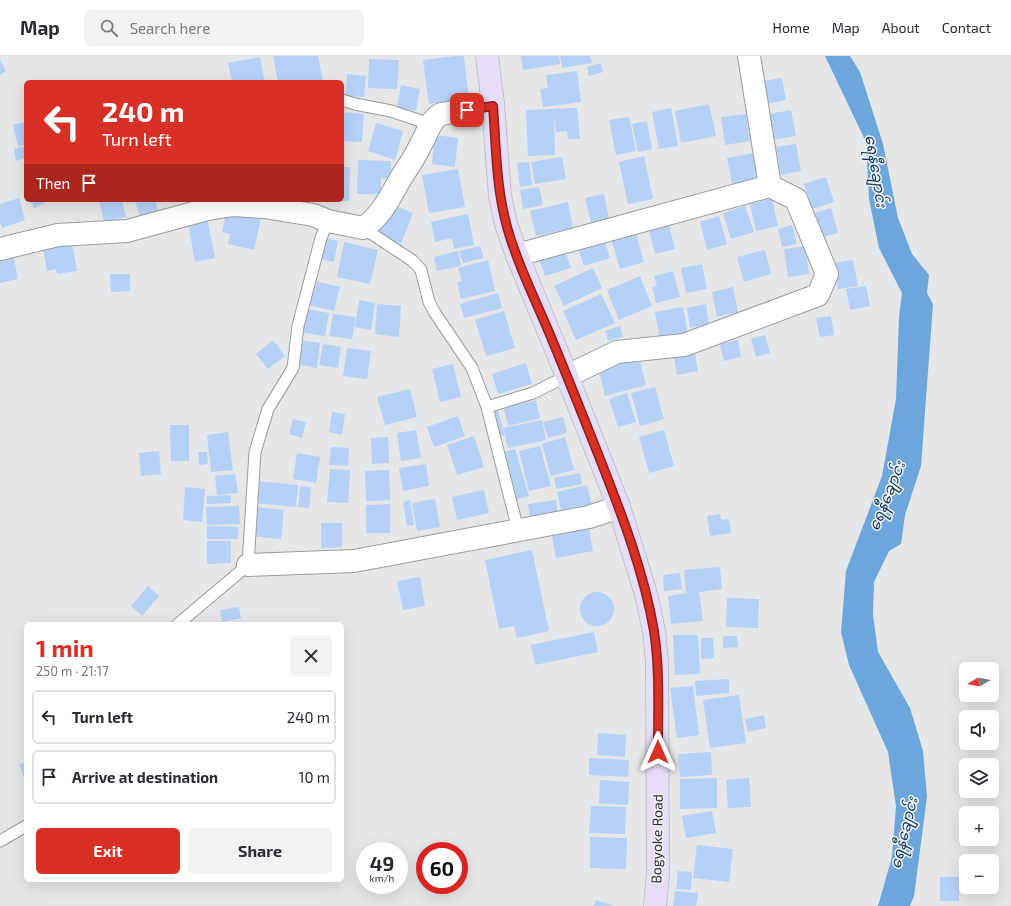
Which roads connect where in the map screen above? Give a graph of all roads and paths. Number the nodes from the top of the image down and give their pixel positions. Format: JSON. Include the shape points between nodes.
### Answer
{"nodes":[{"id":1,"x":487,"y":56,"type":"edge"},
{"id":2,"x":749,"y":56,"type":"edge"},
{"id":3,"x":344,"y":101,"type":"edge"},
{"id":4,"x":493,"y":106,"type":"junction"},
{"id":5,"x":430,"y":124,"type":"junction"},
{"id":6,"x":770,"y":186,"type":"junction"},
{"id":7,"x":328,"y":221,"type":"junction"},
{"id":8,"x":363,"y":228,"type":"junction"},
{"id":9,"x":0,"y":249,"type":"edge"},
{"id":10,"x":517,"y":255,"type":"junction"},
{"id":11,"x":567,"y":376,"type":"junction"},
{"id":12,"x":487,"y":407,"type":"junction"},
{"id":13,"x":619,"y":507,"type":"junction"},
{"id":14,"x":518,"y":530,"type":"junction"},
{"id":15,"x":248,"y":565,"type":"junction"},
{"id":16,"x":180,"y":622,"type":"edge"},
{"id":17,"x":24,"y":827,"type":"edge"},
{"id":18,"x":0,"y":841,"type":"edge"},
{"id":19,"x":655,"y":906,"type":"edge"}],
"edges":[{"from":1,"to":4,"type":"main road","name":"Bogyoke Road"},
{"from":2,"to":6,"type":"street"},
{"from":3,"to":5,"type":"lane","via":[[392,111]]},
{"from":4,"to":5,"type":"street","via":[[441,114]]},
{"from":4,"to":10,"type":"main road","name":"Bogyoke Road","via":[[500,196]]},
{"from":5,"to":8,"type":"street","via":[[422,143],[383,209]]},
{"from":6,"to":10,"type":"street"},
{"from":6,"to":11,"type":"street","via":[[796,199],[827,274],[818,295],[684,344],[617,352]]},
{"from":7,"to":8,"type":"street"},
{"from":7,"to":9,"type":"street","via":[[313,215],[233,205],[208,209],[127,231],[58,235]]},
{"from":7,"to":15,"type":"lane","via":[[321,238],[298,326],[293,368],[268,409],[255,452]]},
{"from":8,"to":12,"type":"lane","via":[[413,261],[421,270],[429,302],[472,368]]},
{"from":10,"to":11,"type":"main road","name":"Bogyoke Road"},
{"from":11,"to":12,"type":"lane","via":[[534,393]]},
{"from":11,"to":13,"type":"main road","name":"Bogyoke Road"},
{"from":12,"to":14,"type":"lane"},
{"from":13,"to":14,"type":"street","via":[[589,517]]},
{"from":13,"to":19,"type":"main road","name":"Bogyoke Road","via":[[646,594],[654,630],[657,662],[658,873]]},
{"from":14,"to":15,"type":"street","via":[[354,561]]},
{"from":15,"to":16,"type":"lane"},
{"from":17,"to":18,"type":"lane"}]}
